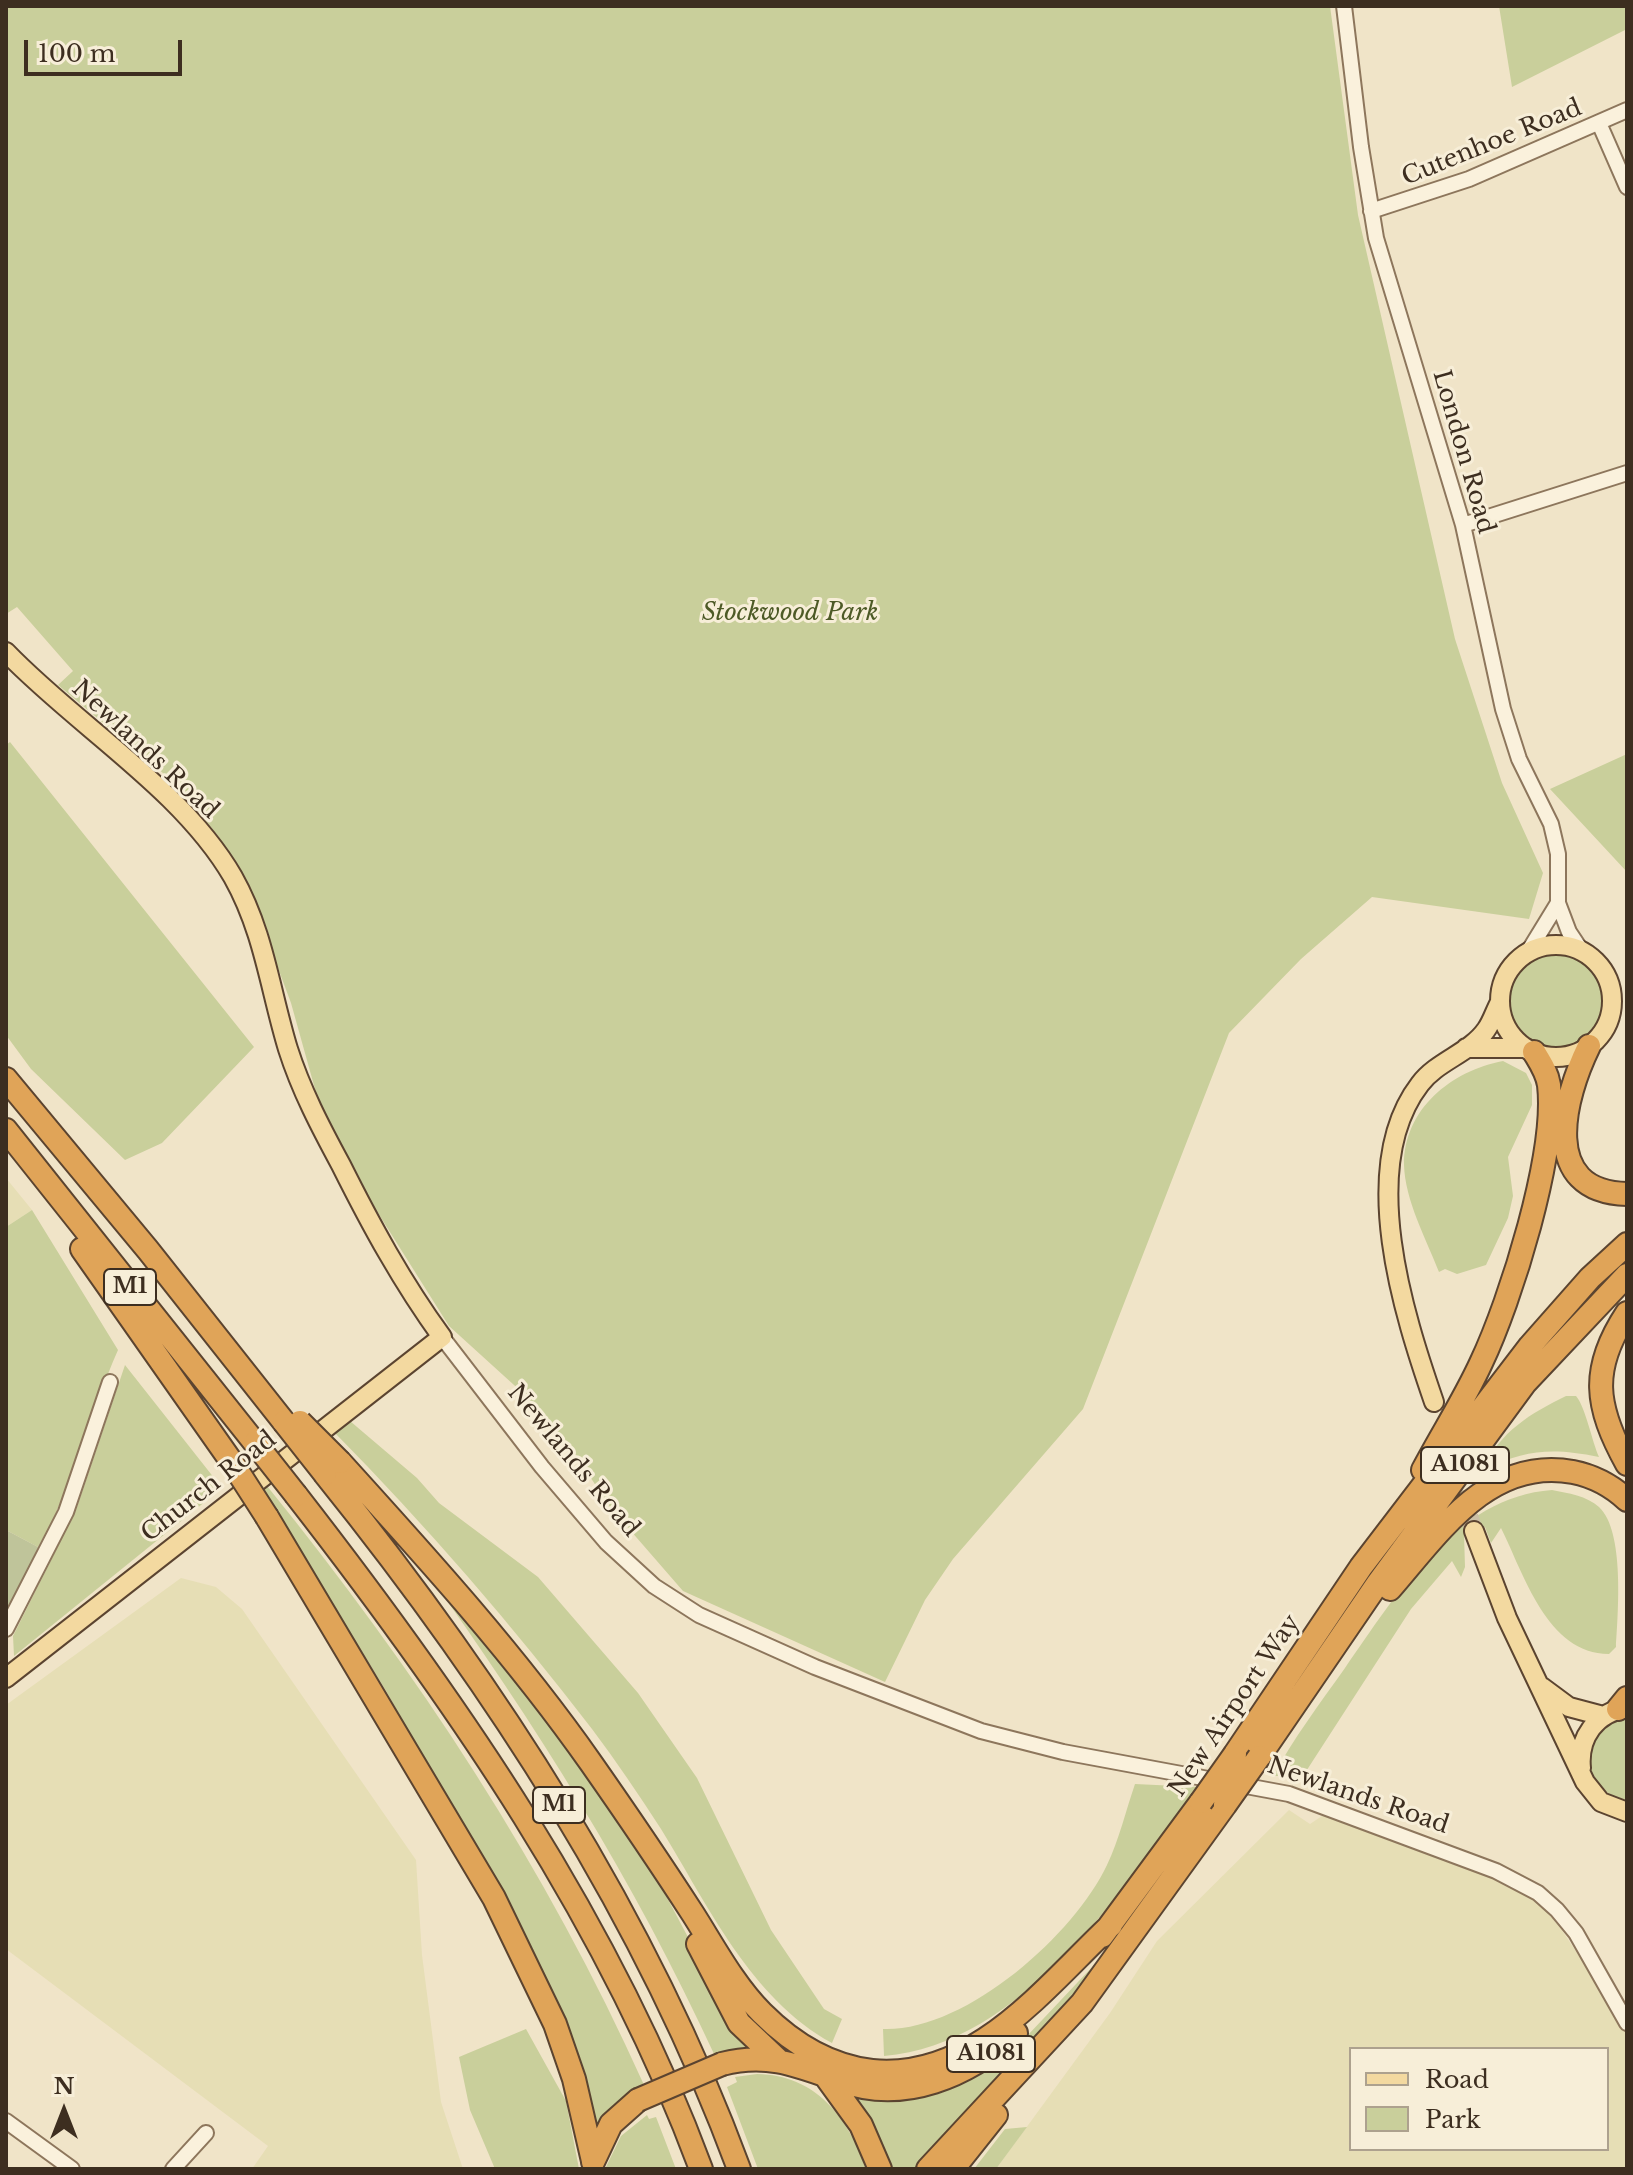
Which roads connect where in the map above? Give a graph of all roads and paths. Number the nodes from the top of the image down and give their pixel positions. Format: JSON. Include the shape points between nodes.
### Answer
{"nodes":[{"id":1,"x":1344,"y":6,"type":"edge"},
{"id":2,"x":1627,"y":110,"type":"edge"},
{"id":3,"x":1599,"y":123,"type":"junction"},
{"id":4,"x":1627,"y":187,"type":"edge"},
{"id":5,"x":1371,"y":211,"type":"junction"},
{"id":6,"x":1627,"y":473,"type":"edge"},
{"id":7,"x":1463,"y":525,"type":"junction"},
{"id":8,"x":6,"y":652,"type":"edge"},
{"id":9,"x":1558,"y":903,"type":"junction"},
{"id":10,"x":1581,"y":950,"type":"junction"},
{"id":11,"x":1528,"y":952,"type":"junction"},
{"id":12,"x":1500,"y":1002,"type":"junction"},
{"id":13,"x":1589,"y":1046,"type":"junction"},
{"id":14,"x":1466,"y":1048,"type":"junction"},
{"id":15,"x":1530,"y":1050,"type":"junction"},
{"id":16,"x":6,"y":1079,"type":"edge"},
{"id":17,"x":6,"y":1130,"type":"edge"},
{"id":18,"x":6,"y":1148,"type":"edge"},
{"id":19,"x":1627,"y":1194,"type":"edge"},
{"id":20,"x":1627,"y":1244,"type":"edge"},
{"id":21,"x":1627,"y":1275,"type":"edge"},
{"id":22,"x":1627,"y":1313,"type":"edge"},
{"id":23,"x":442,"y":1337,"type":"junction"},
{"id":24,"x":110,"y":1382,"type":"dead end"},
{"id":25,"x":1434,"y":1402,"type":"dead end"},
{"id":26,"x":1627,"y":1464,"type":"edge"},
{"id":27,"x":332,"y":1468,"type":"junction"},
{"id":28,"x":1627,"y":1500,"type":"edge"},
{"id":29,"x":1395,"y":1524,"type":"junction"},
{"id":30,"x":1474,"y":1531,"type":"tunnel mouth"},
{"id":31,"x":6,"y":1629,"type":"edge"},
{"id":32,"x":10,"y":1668,"type":"edge"},
{"id":33,"x":1321,"y":1668,"type":"junction"},
{"id":34,"x":1541,"y":1686,"type":"junction"},
{"id":35,"x":1619,"y":1708,"type":"edge"},
{"id":36,"x":1581,"y":1770,"type":"junction"},
{"id":37,"x":1627,"y":1812,"type":"edge"},
{"id":38,"x":656,"y":1861,"type":"junction"},
{"id":39,"x":1111,"y":1925,"type":"junction"},
{"id":40,"x":1627,"y":2023,"type":"edge"},
{"id":41,"x":1056,"y":2034,"type":"junction"},
{"id":42,"x":777,"y":2059,"type":"junction"},
{"id":43,"x":824,"y":2074,"type":"junction"},
{"id":44,"x":6,"y":2121,"type":"edge"},
{"id":45,"x":206,"y":2133,"type":"dead end"},
{"id":46,"x":592,"y":2165,"type":"edge"},
{"id":47,"x":72,"y":2169,"type":"edge"},
{"id":48,"x":173,"y":2169,"type":"edge"},
{"id":49,"x":701,"y":2169,"type":"edge"},
{"id":50,"x":739,"y":2169,"type":"edge"},
{"id":51,"x":880,"y":2169,"type":"edge"},
{"id":52,"x":928,"y":2169,"type":"edge"},
{"id":53,"x":953,"y":2169,"type":"edge"}],
"edges":[{"from":1,"to":5,"type":"street","name":"London Road"},
{"from":2,"to":3,"type":"street","name":"Cutenhoe Road"},
{"from":3,"to":4,"type":"street"},
{"from":3,"to":5,"type":"street","name":"Cutenhoe Road","via":[[1469,179]]},
{"from":5,"to":7,"type":"street","name":"London Road"},
{"from":6,"to":7,"type":"street"},
{"from":7,"to":9,"type":"street","name":"London Road","via":[[1503,709],[1555,839]]},
{"from":8,"to":23,"type":"main road","name":"Newlands Road","via":[[180,809],[231,875],[254,919],[288,1050],[307,1099],[386,1255]]},
{"from":9,"to":10,"type":"street","name":"London Road"},
{"from":9,"to":11,"type":"street"},
{"from":10,"to":11,"type":"main road","via":[[1545,945]]},
{"from":10,"to":13,"type":"main road","via":[[1605,973],[1611,996],[1609,1020]]},
{"from":11,"to":12,"type":"main road","via":[[1507,973]]},
{"from":12,"to":14,"type":"main road","via":[[1486,1031]]},
{"from":12,"to":15,"type":"main road","via":[[1508,1028]]},
{"from":13,"to":15,"type":"main road","via":[[1562,1056]]},
{"from":13,"to":19,"type":"highway","via":[[1568,1094],[1565,1143],[1586,1182]]},
{"from":14,"to":15,"type":"main road"},
{"from":14,"to":25,"type":"main road","via":[[1421,1082],[1411,1098],[1402,1117],[1390,1180],[1397,1282]]},
{"from":15,"to":29,"type":"highway","number":"A1081","via":[[1543,1066],[1549,1090],[1535,1205],[1482,1362]]},
{"from":16,"to":27,"type":"highway","number":"M1","bridge":true,"via":[[148,1250],[209,1313],[288,1419]]},
{"from":17,"to":49,"type":"highway","number":"M1","bridge":true,"via":[[391,1617],[485,1752],[545,1849],[629,2008]]},
{"from":18,"to":46,"type":"highway","bridge":true,"via":[[231,1461],[494,1898],[555,2024],[574,2079]]},
{"from":20,"to":29,"type":"highway","name":"New Airport Way","number":"A1081","via":[[1530,1346]]},
{"from":21,"to":33,"type":"highway","name":"New Airport Way","number":"A1081","via":[[1525,1383]]},
{"from":22,"to":26,"type":"highway","via":[[1613,1334],[1600,1376],[1605,1419]]},
{"from":23,"to":32,"type":"main road","name":"Church Road"},
{"from":23,"to":40,"type":"street","name":"Newlands Road","via":[[606,1542],[654,1586],[699,1615],[981,1731],[1063,1752],[1289,1794],[1496,1871],[1538,1893],[1557,1910],[1576,1933]]},
{"from":24,"to":31,"type":"street","via":[[66,1512]]},
{"from":27,"to":38,"type":"highway","via":[[434,1565],[535,1687]]},
{"from":27,"to":50,"type":"highway","number":"M1","via":[[514,1731],[578,1836],[688,2044]]},
{"from":28,"to":33,"type":"highway","number":"A1081","via":[[1605,1483],[1562,1470],[1514,1475],[1483,1490],[1459,1510]]},
{"from":29,"to":39,"type":"highway","name":"New Airport Way","number":"A1081","bridge":true},
{"from":30,"to":34,"type":"main road","via":[[1507,1618]]},
{"from":33,"to":41,"type":"highway","name":"New Airport Way","number":"A1081","bridge":true,"via":[[1125,1948]]},
{"from":34,"to":35,"type":"main road","via":[[1569,1707]]},
{"from":34,"to":36,"type":"main road"},
{"from":35,"to":36,"type":"main road","via":[[1594,1724],[1582,1745]]},
{"from":36,"to":37,"type":"main road","via":[[1601,1802]]},
{"from":38,"to":39,"type":"highway","via":[[760,2011],[820,2056],[872,2071],[934,2064],[981,2041],[1025,2009]]},
{"from":38,"to":42,"type":"highway","via":[[732,2012]]},
{"from":39,"to":43,"type":"highway","name":"New Airport Way","number":"A1081","via":[[1040,2012],[974,2065],[935,2083],[891,2090],[857,2086]]},
{"from":41,"to":52,"type":"highway","name":"New Airport Way","number":"A1081"},
{"from":41,"to":53,"type":"highway"},
{"from":42,"to":43,"type":"highway","name":"New Airport Way"},
{"from":42,"to":46,"type":"highway","bridge":true,"via":[[722,2064],[638,2100],[611,2124]]},
{"from":43,"to":51,"type":"highway","via":[[861,2125]]},
{"from":44,"to":47,"type":"street"},
{"from":45,"to":48,"type":"street"}]}
